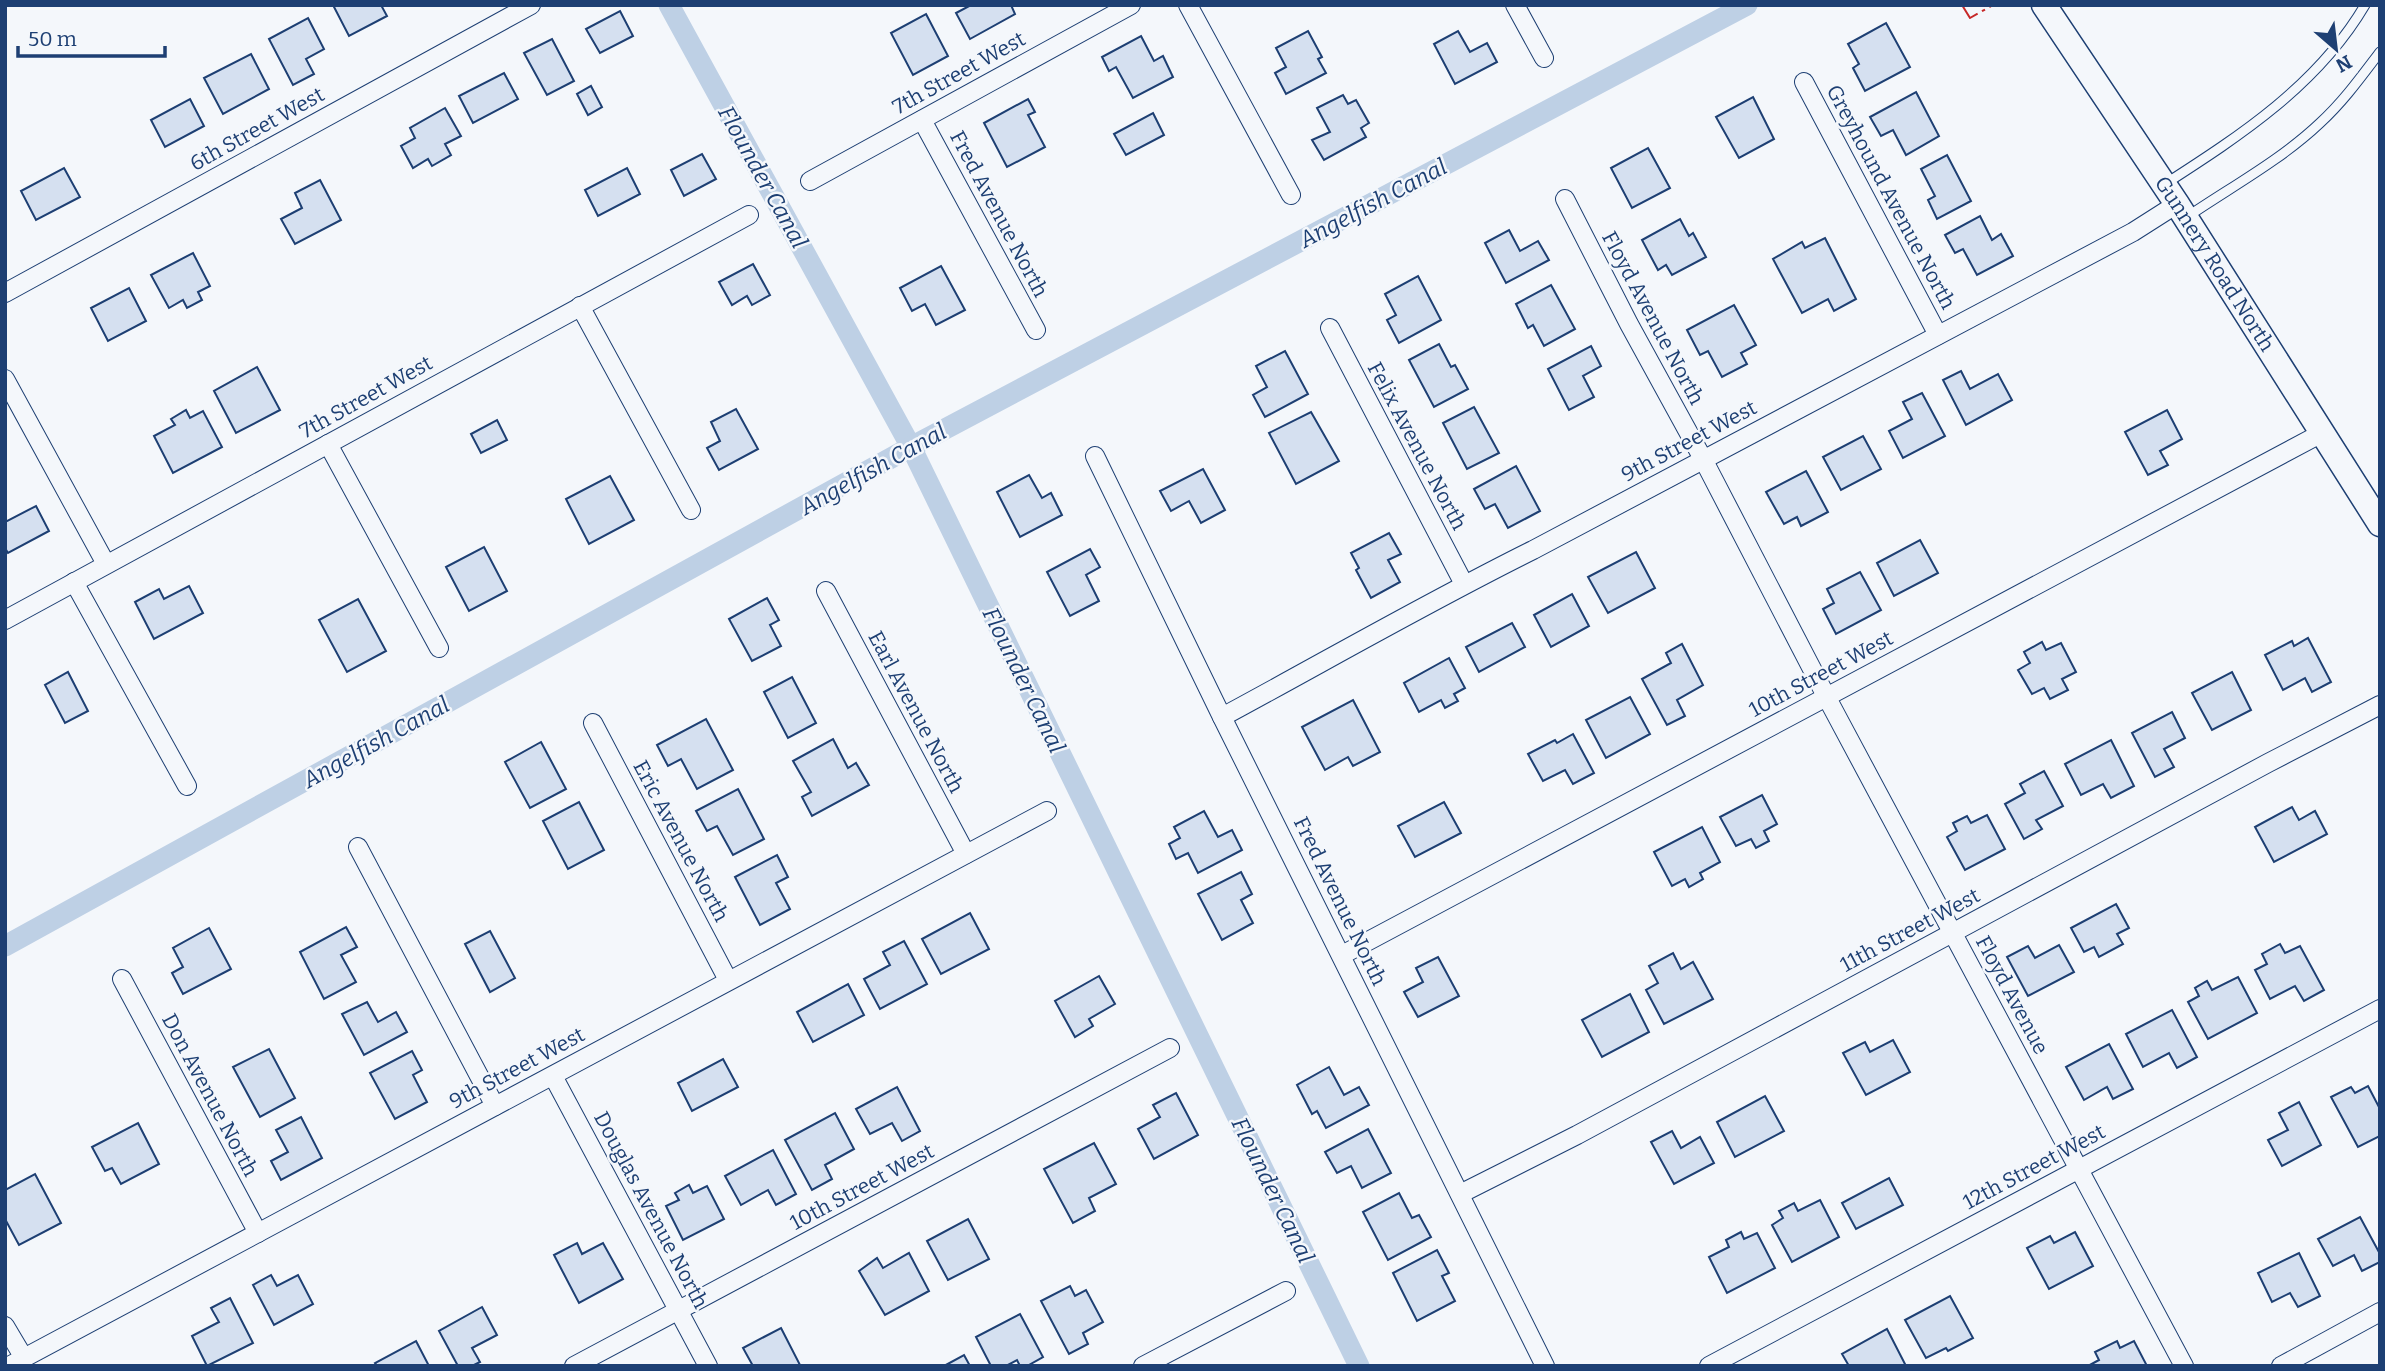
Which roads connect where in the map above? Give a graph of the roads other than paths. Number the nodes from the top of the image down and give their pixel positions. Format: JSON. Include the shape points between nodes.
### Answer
{"nodes":[{"id":1,"x":531,"y":5,"type":"edge"},
{"id":2,"x":1131,"y":5,"type":"edge"},
{"id":3,"x":1188,"y":5,"type":"edge"},
{"id":4,"x":1516,"y":5,"type":"edge"},
{"id":5,"x":2044,"y":5,"type":"edge"},
{"id":6,"x":2365,"y":5,"type":"edge"},
{"id":7,"x":2380,"y":52,"type":"edge"},
{"id":8,"x":1544,"y":58,"type":"dead end"},
{"id":9,"x":1804,"y":82,"type":"dead end"},
{"id":10,"x":922,"y":120,"type":"junction"},
{"id":11,"x":810,"y":181,"type":"dead end"},
{"id":12,"x":1291,"y":194,"type":"dead end"},
{"id":13,"x":1564,"y":199,"type":"dead end"},
{"id":14,"x":2175,"y":202,"type":"junction"},
{"id":15,"x":749,"y":215,"type":"dead end"},
{"id":16,"x":5,"y":293,"type":"edge"},
{"id":17,"x":580,"y":306,"type":"junction"},
{"id":18,"x":1330,"y":328,"type":"dead end"},
{"id":19,"x":1036,"y":330,"type":"dead end"},
{"id":20,"x":1938,"y":335,"type":"junction"},
{"id":21,"x":5,"y":379,"type":"edge"},
{"id":22,"x":2322,"y":433,"type":"junction"},
{"id":23,"x":328,"y":444,"type":"junction"},
{"id":24,"x":1095,"y":456,"type":"dead end"},
{"id":25,"x":1703,"y":459,"type":"junction"},
{"id":26,"x":691,"y":510,"type":"dead end"},
{"id":27,"x":2380,"y":524,"type":"edge"},
{"id":28,"x":106,"y":564,"type":"junction"},
{"id":29,"x":74,"y":582,"type":"junction"},
{"id":30,"x":1464,"y":584,"type":"junction"},
{"id":31,"x":826,"y":591,"type":"dead end"},
{"id":32,"x":5,"y":620,"type":"edge"},
{"id":33,"x":439,"y":648,"type":"dead end"},
{"id":34,"x":1826,"y":696,"type":"junction"},
{"id":35,"x":2380,"y":705,"type":"edge"},
{"id":36,"x":1222,"y":717,"type":"junction"},
{"id":37,"x":593,"y":723,"type":"dead end"},
{"id":38,"x":187,"y":786,"type":"dead end"},
{"id":39,"x":1047,"y":811,"type":"dead end"},
{"id":40,"x":358,"y":846,"type":"dead end"},
{"id":41,"x":966,"y":854,"type":"junction"},
{"id":42,"x":1954,"y":933,"type":"junction"},
{"id":43,"x":1342,"y":955,"type":"junction"},
{"id":44,"x":122,"y":979,"type":"dead end"},
{"id":45,"x":728,"y":980,"type":"junction"},
{"id":46,"x":2380,"y":1009,"type":"edge"},
{"id":47,"x":1170,"y":1048,"type":"dead end"},
{"id":48,"x":553,"y":1076,"type":"junction"},
{"id":49,"x":495,"y":1107,"type":"junction"},
{"id":50,"x":2079,"y":1169,"type":"junction"},
{"id":51,"x":1460,"y":1194,"type":"junction"},
{"id":52,"x":258,"y":1233,"type":"junction"},
{"id":53,"x":1286,"y":1291,"type":"dead end"},
{"id":54,"x":679,"y":1310,"type":"junction"},
{"id":55,"x":2380,"y":1312,"type":"edge"},
{"id":56,"x":5,"y":1326,"type":"edge"},
{"id":57,"x":16,"y":1362,"type":"edge"},
{"id":58,"x":574,"y":1366,"type":"edge"},
{"id":59,"x":708,"y":1366,"type":"edge"},
{"id":60,"x":1143,"y":1366,"type":"edge"},
{"id":61,"x":1545,"y":1366,"type":"edge"},
{"id":62,"x":1709,"y":1366,"type":"edge"},
{"id":63,"x":2183,"y":1366,"type":"edge"},
{"id":64,"x":2281,"y":1366,"type":"edge"}],
"edges":[{"from":1,"to":16,"type":"street","name":"6th Street West"},
{"from":2,"to":10,"type":"street","name":"7th Street West"},
{"from":3,"to":12,"type":"street"},
{"from":4,"to":8,"type":"street"},
{"from":5,"to":14,"type":"main road","name":"Gunnery Road North"},
{"from":6,"to":14,"type":"lane","via":[[2324,62]]},
{"from":7,"to":14,"type":"lane","via":[[2320,124],[2282,153]]},
{"from":9,"to":20,"type":"street","name":"Greyhound Avenue North"},
{"from":10,"to":11,"type":"street","name":"7th Street West"},
{"from":10,"to":19,"type":"street","name":"Fred Avenue North"},
{"from":13,"to":25,"type":"street","name":"Floyd Avenue North"},
{"from":14,"to":20,"type":"street","name":"9th Street West","via":[[2133,232]]},
{"from":14,"to":22,"type":"main road","name":"Gunnery Road North"},
{"from":15,"to":17,"type":"street","name":"7th Street West"},
{"from":17,"to":23,"type":"street","name":"7th Street West"},
{"from":17,"to":26,"type":"street"},
{"from":18,"to":30,"type":"street","name":"Felix Avenue North"},
{"from":20,"to":25,"type":"street","name":"9th Street West"},
{"from":21,"to":28,"type":"street"},
{"from":22,"to":27,"type":"main road","name":"Gunnery Road North"},
{"from":22,"to":34,"type":"street","name":"10th Street West"},
{"from":23,"to":28,"type":"street","name":"7th Street West"},
{"from":23,"to":33,"type":"street"},
{"from":24,"to":36,"type":"street","name":"Fred Avenue North"},
{"from":25,"to":30,"type":"street","name":"9th Street West"},
{"from":25,"to":34,"type":"street","name":"Floyd Avenue"},
{"from":28,"to":29,"type":"street","name":"7th Street West"},
{"from":29,"to":32,"type":"street","name":"7th Street West"},
{"from":29,"to":38,"type":"street"},
{"from":30,"to":36,"type":"street","name":"9th Street West"},
{"from":31,"to":41,"type":"street","name":"Earl Avenue North"},
{"from":34,"to":42,"type":"street","name":"Floyd Avenue"},
{"from":34,"to":43,"type":"street","name":"10th Street West"},
{"from":35,"to":42,"type":"street","name":"11th Street West"},
{"from":36,"to":43,"type":"street","name":"Fred Avenue North"},
{"from":37,"to":45,"type":"street","name":"Eric Avenue North"},
{"from":39,"to":41,"type":"street","name":"9th Street West"},
{"from":40,"to":49,"type":"street"},
{"from":41,"to":45,"type":"street","name":"9th Street West"},
{"from":42,"to":50,"type":"street","name":"Floyd Avenue"},
{"from":42,"to":51,"type":"street","name":"11th Street West"},
{"from":43,"to":51,"type":"street","name":"Fred Avenue North"},
{"from":44,"to":52,"type":"street","name":"Don Avenue North"},
{"from":45,"to":48,"type":"street","name":"9th Street West"},
{"from":46,"to":50,"type":"street","name":"12th Street West"},
{"from":47,"to":54,"type":"street","name":"10th Street West"},
{"from":48,"to":49,"type":"street","name":"9th Street West"},
{"from":48,"to":54,"type":"street","name":"Douglas Avenue North"},
{"from":49,"to":52,"type":"street","name":"9th Street West"},
{"from":50,"to":62,"type":"street","name":"12th Street West"},
{"from":50,"to":63,"type":"street","name":"Floyd Avenue"},
{"from":51,"to":61,"type":"street","name":"Fred Avenue North"},
{"from":52,"to":57,"type":"street","name":"9th Street West"},
{"from":53,"to":60,"type":"street"},
{"from":54,"to":58,"type":"street","name":"10th Street West"},
{"from":54,"to":59,"type":"street","name":"Douglas Avenue North"},
{"from":55,"to":64,"type":"street"},
{"from":56,"to":57,"type":"street"}]}
